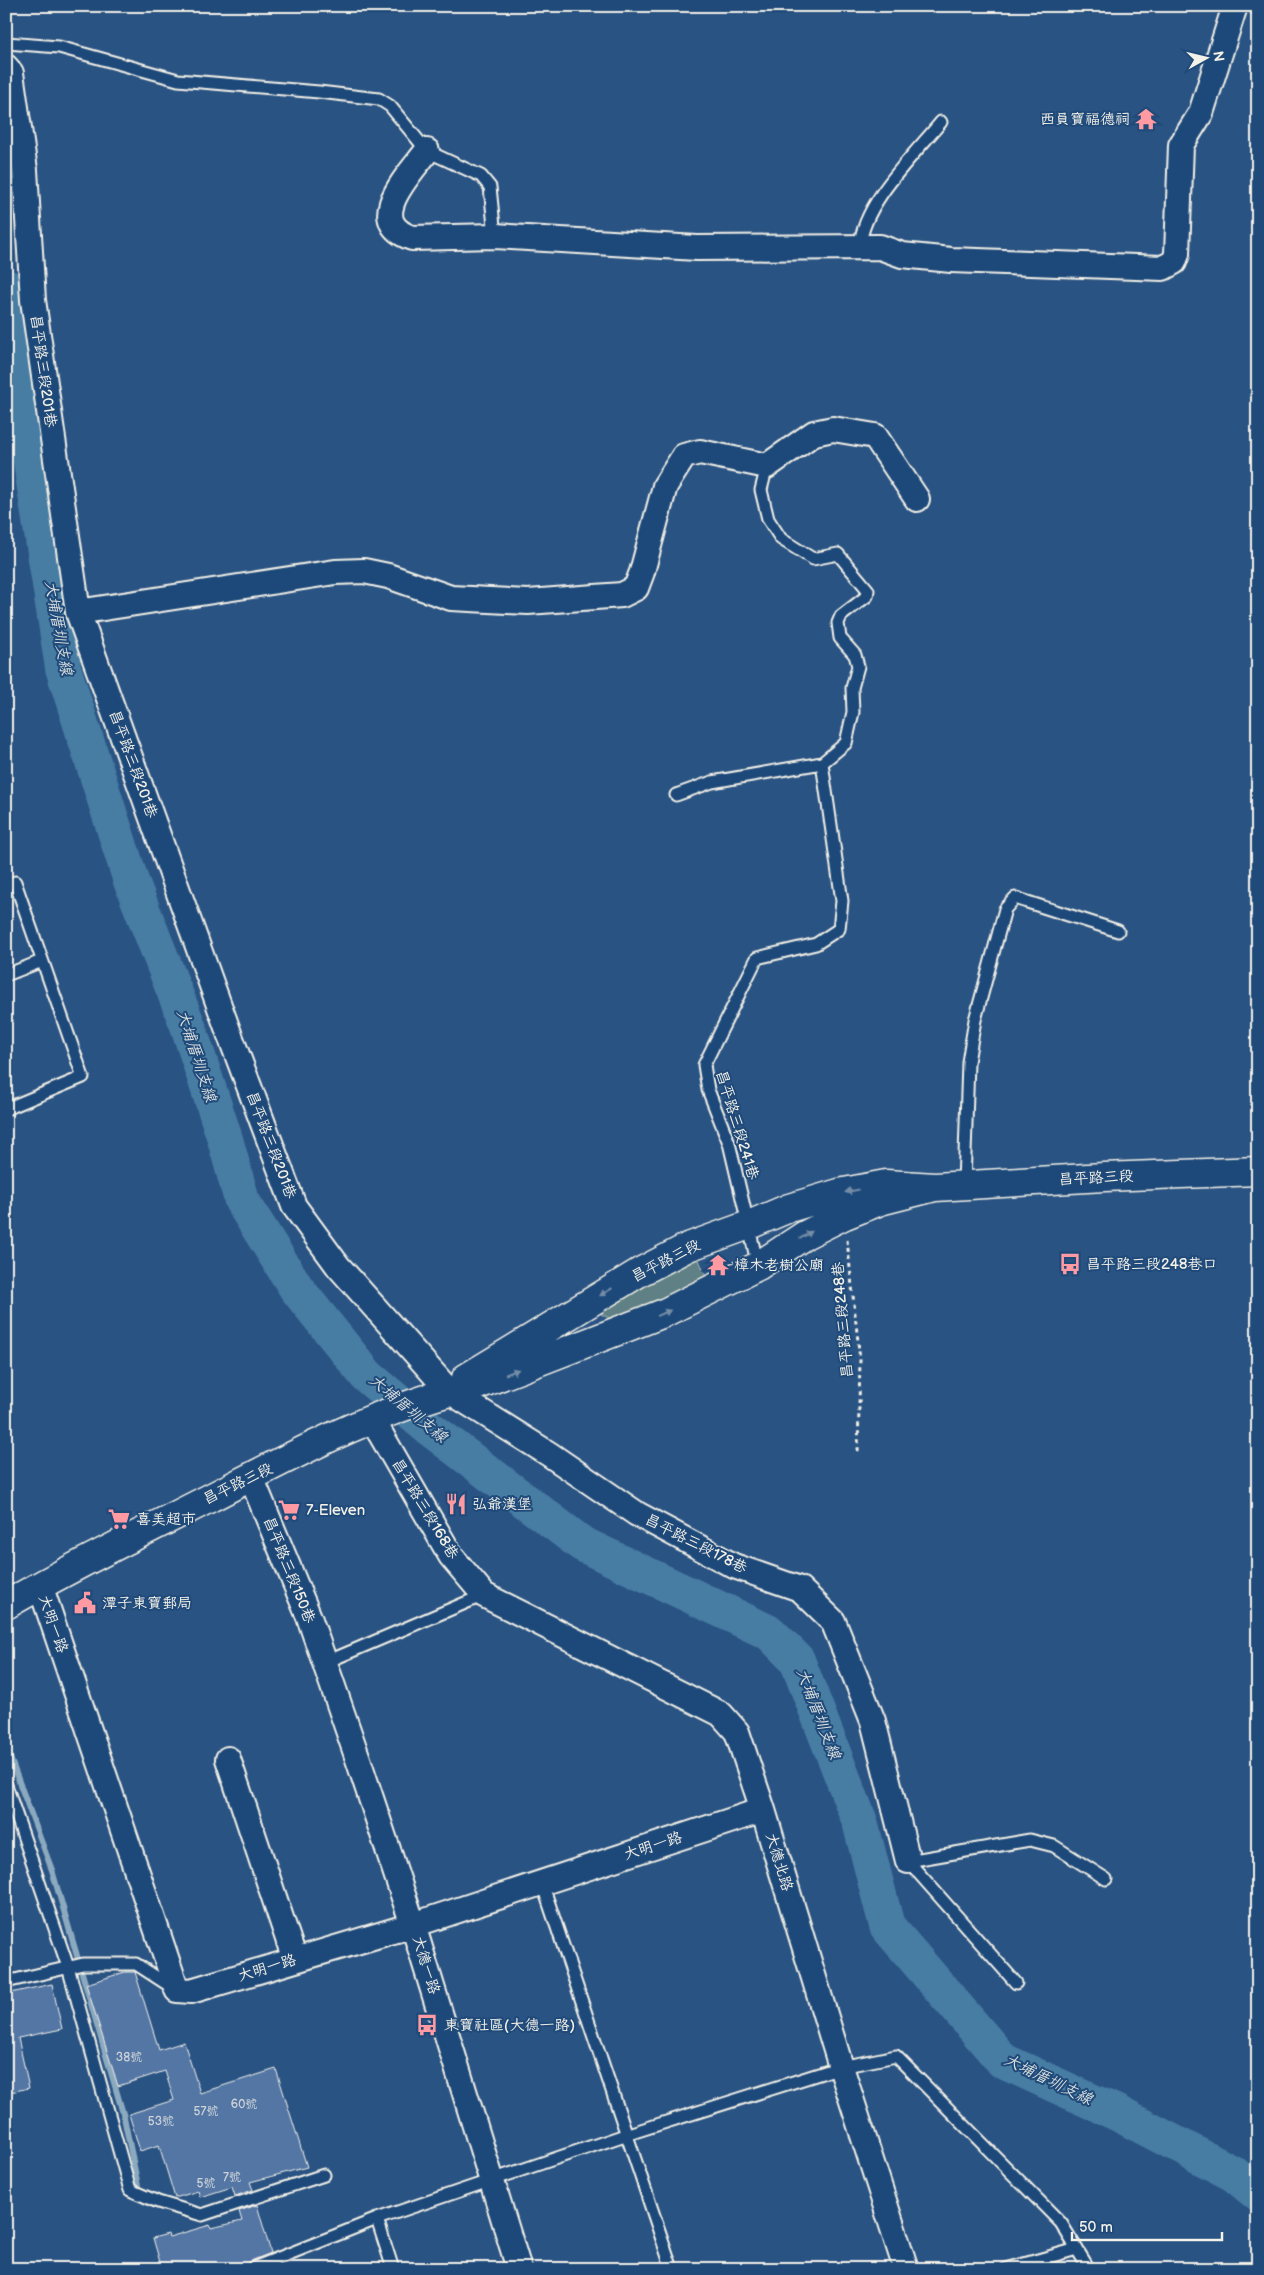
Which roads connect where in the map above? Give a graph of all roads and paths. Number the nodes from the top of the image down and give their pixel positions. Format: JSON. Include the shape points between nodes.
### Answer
{"nodes":[{"id":1,"x":1235,"y":6,"type":"edge"},
{"id":2,"x":1252,"y":6,"type":"edge"},
{"id":3,"x":1258,"y":10,"type":"edge"},
{"id":4,"x":6,"y":43,"type":"edge"},
{"id":5,"x":6,"y":67,"type":"edge"},
{"id":6,"x":940,"y":122,"type":"dead end"},
{"id":7,"x":427,"y":151,"type":"junction"},
{"id":8,"x":495,"y":236,"type":"junction"},
{"id":9,"x":860,"y":246,"type":"junction"},
{"id":10,"x":767,"y":466,"type":"junction"},
{"id":11,"x":917,"y":499,"type":"dead end"},
{"id":12,"x":78,"y":612,"type":"junction"},
{"id":13,"x":822,"y":763,"type":"junction"},
{"id":14,"x":676,"y":795,"type":"dead end"},
{"id":15,"x":15,"y":882,"type":"dead end"},
{"id":16,"x":1118,"y":931,"type":"dead end"},
{"id":17,"x":42,"y":961,"type":"junction"},
{"id":18,"x":6,"y":975,"type":"edge"},
{"id":19,"x":6,"y":1109,"type":"edge"},
{"id":20,"x":1258,"y":1171,"type":"edge"},
{"id":21,"x":964,"y":1185,"type":"junction"},
{"id":22,"x":935,"y":1187,"type":"junction"},
{"id":23,"x":845,"y":1215,"type":"junction"},
{"id":24,"x":750,"y":1226,"type":"junction"},
{"id":25,"x":758,"y":1266,"type":"junction"},
{"id":26,"x":449,"y":1391,"type":"junction"},
{"id":27,"x":372,"y":1420,"type":"junction"},
{"id":28,"x":858,"y":1453,"type":"dead end"},
{"id":29,"x":251,"y":1477,"type":"junction"},
{"id":30,"x":40,"y":1585,"type":"junction"},
{"id":31,"x":484,"y":1595,"type":"junction"},
{"id":32,"x":6,"y":1605,"type":"edge"},
{"id":33,"x":324,"y":1663,"type":"junction"},
{"id":34,"x":228,"y":1759,"type":"dead end"},
{"id":35,"x":6,"y":1785,"type":"edge"},
{"id":36,"x":763,"y":1810,"type":"junction"},
{"id":37,"x":908,"y":1860,"type":"junction"},
{"id":38,"x":1106,"y":1879,"type":"dead end"},
{"id":39,"x":542,"y":1883,"type":"junction"},
{"id":40,"x":413,"y":1925,"type":"junction"},
{"id":41,"x":295,"y":1960,"type":"junction"},
{"id":42,"x":68,"y":1967,"type":"junction"},
{"id":43,"x":6,"y":1982,"type":"edge"},
{"id":44,"x":1016,"y":1983,"type":"dead end"},
{"id":45,"x":177,"y":1990,"type":"junction"},
{"id":46,"x":840,"y":2067,"type":"junction"},
{"id":47,"x":625,"y":2135,"type":"junction"},
{"id":48,"x":324,"y":2175,"type":"dead end"},
{"id":49,"x":492,"y":2180,"type":"junction"},
{"id":50,"x":377,"y":2219,"type":"junction"},
{"id":51,"x":1077,"y":2250,"type":"junction"},
{"id":52,"x":251,"y":2269,"type":"edge"},
{"id":53,"x":393,"y":2269,"type":"edge"},
{"id":54,"x":519,"y":2269,"type":"edge"},
{"id":55,"x":672,"y":2269,"type":"edge"},
{"id":56,"x":906,"y":2269,"type":"edge"},
{"id":57,"x":1006,"y":2269,"type":"edge"},
{"id":58,"x":1089,"y":2269,"type":"edge"}],
"edges":[{"from":1,"to":9,"type":"street","via":[[1201,112],[1181,145],[1177,254],[1170,266],[951,260],[902,255],[880,246]]},
{"from":2,"to":3,"type":"lane"},
{"from":4,"to":7,"type":"lane","via":[[59,47],[178,80],[379,99],[390,106]]},
{"from":5,"to":12,"type":"street","name":"昌平路三段201巷","via":[[11,74],[25,170],[33,300]]},
{"from":6,"to":9,"type":"lane","via":[[874,203],[861,232]]},
{"from":7,"to":8,"type":"lane","via":[[480,176],[490,187]]},
{"from":7,"to":8,"type":"street","via":[[391,204],[393,228],[412,238]]},
{"from":8,"to":9,"type":"street","via":[[697,248]]},
{"from":10,"to":11,"type":"street","via":[[814,433],[833,429],[875,436]]},
{"from":10,"to":12,"type":"street","via":[[700,452],[684,456],[665,486],[636,588],[622,595],[528,602],[451,598],[402,580],[364,571]]},
{"from":10,"to":13,"type":"lane","via":[[761,490],[764,506],[781,539],[813,558],[838,554],[868,590],[867,596],[841,616],[838,623],[840,638],[855,655],[858,666],[852,688],[853,712],[846,743]]},
{"from":12,"to":26,"type":"street","name":"昌平路三段201巷","via":[[294,1206],[338,1266]]},
{"from":13,"to":14,"type":"lane","via":[[712,782]]},
{"from":13,"to":24,"type":"lane","name":"昌平路三段241巷","via":[[842,900],[839,929],[816,944],[757,958],[704,1065],[708,1090],[729,1143]]},
{"from":15,"to":17,"type":"lane"},
{"from":16,"to":21,"type":"lane","via":[[1015,898],[1005,909],[975,1020],[968,1062]]},
{"from":17,"to":18,"type":"lane"},
{"from":17,"to":19,"type":"lane","via":[[83,1077]]},
{"from":20,"to":21,"type":"street","name":"昌平路三段"},
{"from":21,"to":22,"type":"street","name":"昌平路三段"},
{"from":22,"to":23,"type":"street","name":"昌平路三段","via":[[880,1201]]},
{"from":22,"to":24,"type":"street","name":"昌平路三段","one_way":true,"via":[[886,1184],[839,1193],[789,1208]]},
{"from":25,"to":23,"type":"street","name":"昌平路三段","one_way":true,"via":[[805,1235]]},
{"from":23,"to":28,"type":"path","name":"昌平路三段248巷","via":[[860,1360]]},
{"from":24,"to":25,"type":"lane","name":"昌平路三段241巷"},
{"from":24,"to":26,"type":"street","name":"昌平路三段","one_way":true,"via":[[688,1247],[640,1272],[474,1371]]},
{"from":26,"to":25,"type":"street","name":"昌平路三段","one_way":true,"via":[[478,1385],[664,1313]]},
{"from":26,"to":27,"type":"street","name":"昌平路三段"},
{"from":26,"to":37,"type":"street","name":"昌平路三段178巷","via":[[637,1514],[734,1566],[800,1589],[833,1621],[873,1721]]},
{"from":27,"to":29,"type":"street","name":"昌平路三段"},
{"from":27,"to":31,"type":"street","name":"昌平路三段168巷","via":[[450,1556]]},
{"from":29,"to":30,"type":"street","name":"昌平路三段"},
{"from":29,"to":33,"type":"street","name":"昌平路三段150巷"},
{"from":30,"to":32,"type":"street","name":"昌平路三段"},
{"from":30,"to":45,"type":"street","name":"大明一路"},
{"from":31,"to":33,"type":"lane"},
{"from":31,"to":36,"type":"street","name":"大德北路","via":[[721,1714],[737,1732]]},
{"from":33,"to":40,"type":"street","name":"大德一路"},
{"from":34,"to":41,"type":"street"},
{"from":35,"to":42,"type":"lane"},
{"from":36,"to":39,"type":"street","name":"大明一路"},
{"from":36,"to":46,"type":"street","name":"大德北路"},
{"from":37,"to":38,"type":"lane","via":[[1030,1840],[1054,1846]]},
{"from":37,"to":44,"type":"lane"},
{"from":39,"to":40,"type":"street","name":"大明一路"},
{"from":39,"to":47,"type":"lane"},
{"from":40,"to":41,"type":"street","name":"大明一路"},
{"from":40,"to":49,"type":"street","name":"大德一路"},
{"from":41,"to":45,"type":"street","name":"大明一路","via":[[192,1991]]},
{"from":42,"to":43,"type":"lane"},
{"from":42,"to":45,"type":"lane","via":[[136,1964]]},
{"from":42,"to":48,"type":"lane","via":[[130,2190],[158,2202],[202,2214]]},
{"from":46,"to":47,"type":"lane"},
{"from":46,"to":51,"type":"lane","via":[[896,2056],[1061,2223]]},
{"from":46,"to":56,"type":"street","name":"大德北路"},
{"from":47,"to":49,"type":"lane"},
{"from":47,"to":55,"type":"lane"},
{"from":49,"to":50,"type":"lane"},
{"from":49,"to":54,"type":"street","name":"大德一路"},
{"from":50,"to":52,"type":"lane"},
{"from":50,"to":53,"type":"lane"},
{"from":51,"to":57,"type":"lane"},
{"from":51,"to":58,"type":"lane"}]}
